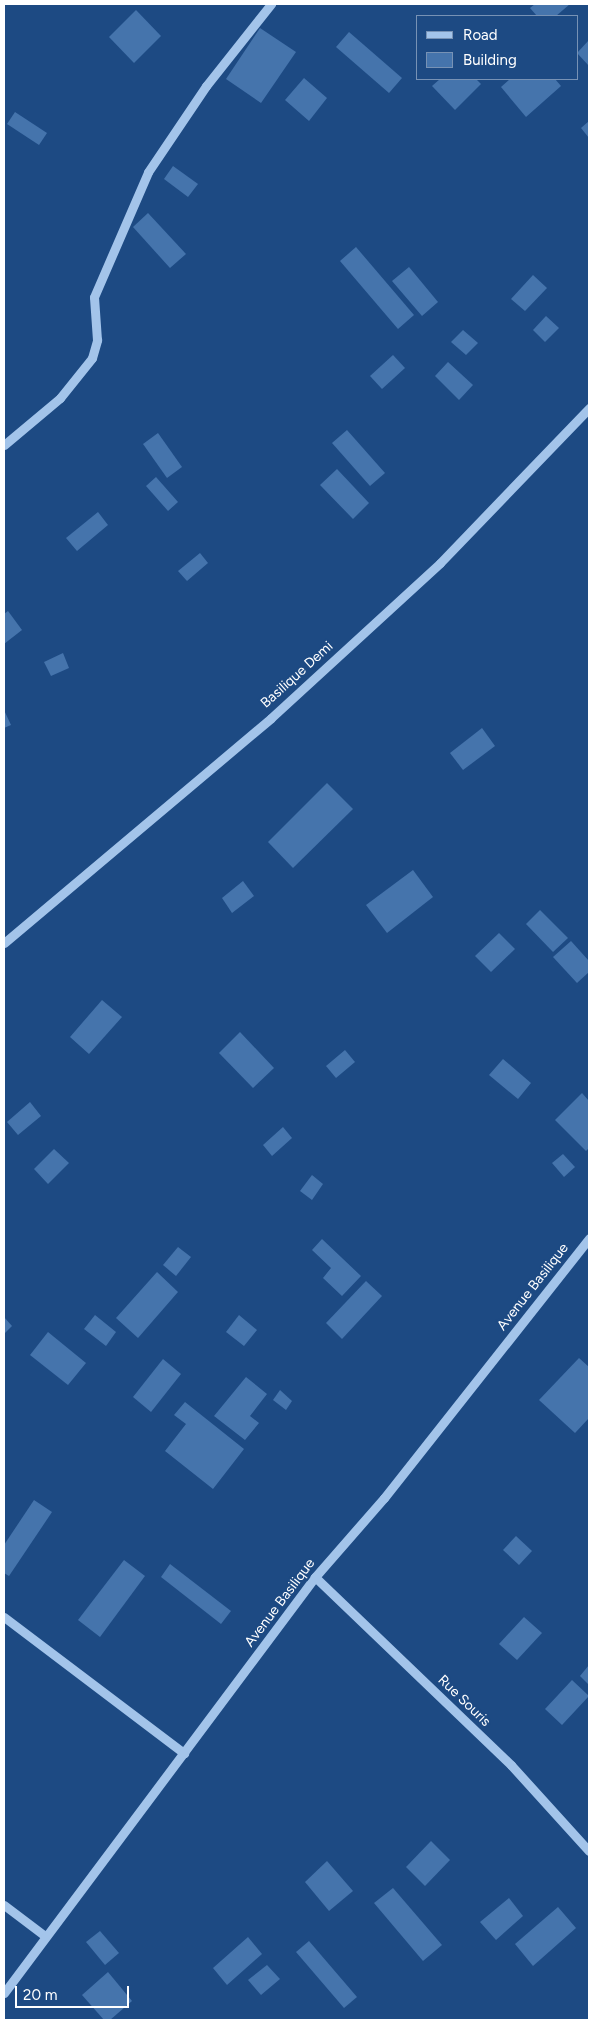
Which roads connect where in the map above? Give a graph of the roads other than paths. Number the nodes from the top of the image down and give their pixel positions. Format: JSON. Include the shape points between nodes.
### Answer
{"nodes":[{"id":1,"x":271,"y":4,"type":"edge"},
{"id":2,"x":589,"y":408,"type":"edge"},
{"id":3,"x":4,"y":445,"type":"edge"},
{"id":4,"x":4,"y":942,"type":"edge"},
{"id":5,"x":589,"y":1238,"type":"edge"},
{"id":6,"x":315,"y":1577,"type":"junction"},
{"id":7,"x":4,"y":1617,"type":"edge"},
{"id":8,"x":184,"y":1753,"type":"junction"},
{"id":9,"x":589,"y":1851,"type":"edge"},
{"id":10,"x":4,"y":1905,"type":"edge"},
{"id":11,"x":45,"y":1936,"type":"junction"},
{"id":12,"x":4,"y":1994,"type":"edge"}],
"edges":[{"from":1,"to":3,"type":"street","via":[[206,86],[148,172],[94,297],[97,340],[92,358],[60,398]]},
{"from":2,"to":4,"type":"street","name":"Basilique Demi","via":[[440,563],[279,711]]},
{"from":5,"to":6,"type":"street","name":"Avenue Basilique","via":[[384,1498]]},
{"from":6,"to":8,"type":"street","name":"Avenue Basilique"},
{"from":6,"to":9,"type":"street","name":"Rue Souris","via":[[511,1765]]},
{"from":7,"to":8,"type":"street"},
{"from":8,"to":11,"type":"street","name":"Avenue Basilique"},
{"from":10,"to":11,"type":"street"},
{"from":11,"to":12,"type":"street","name":"Avenue Basilique"}]}
